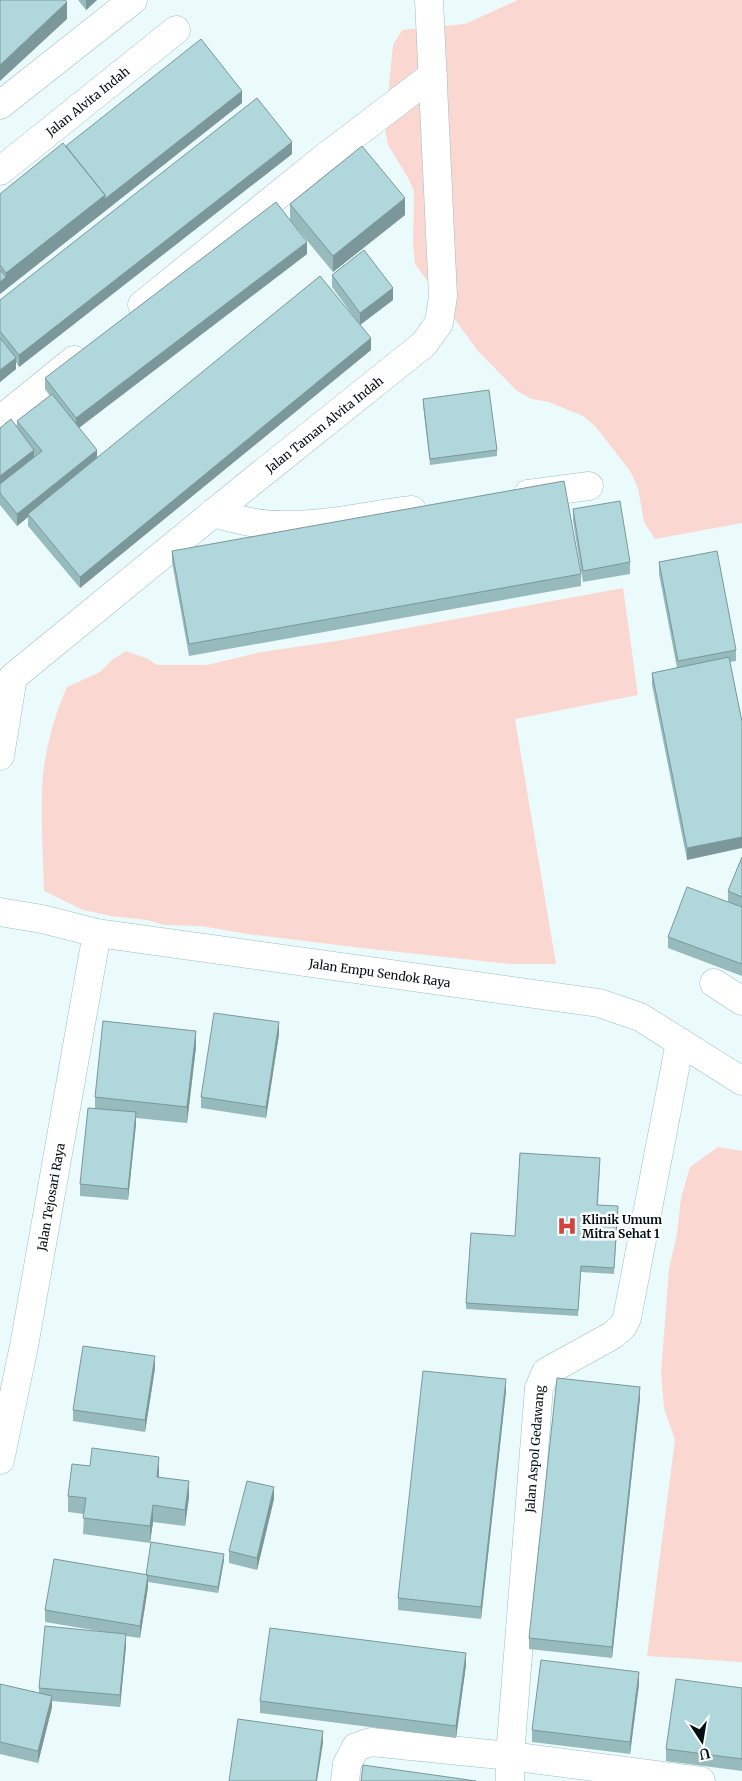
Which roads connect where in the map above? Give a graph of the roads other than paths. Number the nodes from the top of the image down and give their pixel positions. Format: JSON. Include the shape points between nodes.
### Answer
{"nodes":[{"id":1,"x":132,"y":0,"type":"edge"},
{"id":2,"x":429,"y":0,"type":"edge"},
{"id":3,"x":176,"y":30,"type":"dead end"},
{"id":4,"x":433,"y":75,"type":"junction"},
{"id":5,"x":0,"y":105,"type":"edge"},
{"id":6,"x":0,"y":171,"type":"edge"},
{"id":7,"x":122,"y":322,"type":"edge"},
{"id":8,"x":91,"y":346,"type":"edge"},
{"id":9,"x":0,"y":420,"type":"edge"},
{"id":10,"x":589,"y":486,"type":"dead end"},
{"id":11,"x":501,"y":498,"type":"edge"},
{"id":12,"x":433,"y":507,"type":"edge"},
{"id":13,"x":213,"y":514,"type":"junction"},
{"id":14,"x":6,"y":669,"type":"edge"},
{"id":15,"x":0,"y":756,"type":"edge"},
{"id":16,"x":0,"y":912,"type":"edge"},
{"id":17,"x":97,"y":934,"type":"junction"},
{"id":18,"x":714,"y":983,"type":"dead end"},
{"id":19,"x":742,"y":1001,"type":"edge"},
{"id":20,"x":680,"y":1042,"type":"junction"},
{"id":21,"x":742,"y":1081,"type":"edge"},
{"id":22,"x":12,"y":1345,"type":"edge"},
{"id":23,"x":0,"y":1460,"type":"edge"},
{"id":24,"x":510,"y":1768,"type":"edge"},
{"id":25,"x":672,"y":1779,"type":"edge"},
{"id":26,"x":345,"y":1781,"type":"edge"},
{"id":27,"x":701,"y":1781,"type":"edge"}],
"edges":[{"from":1,"to":5,"type":"street"},
{"from":2,"to":4,"type":"street","name":"Jalan Taman Alvita Indah"},
{"from":3,"to":6,"type":"street","name":"Jalan Alvita Indah"},
{"from":4,"to":7,"type":"street"},
{"from":4,"to":13,"type":"street","name":"Jalan Taman Alvita Indah","via":[[443,296],[439,323],[424,344]]},
{"from":8,"to":9,"type":"street"},
{"from":10,"to":11,"type":"street"},
{"from":12,"to":13,"type":"street","via":[[281,525]]},
{"from":13,"to":14,"type":"street","name":"Jalan Taman Alvita Indah"},
{"from":14,"to":15,"type":"street"},
{"from":16,"to":17,"type":"street","name":"Jalan Empu Sendok Raya"},
{"from":17,"to":20,"type":"street","name":"Jalan Empu Sendok Raya","via":[[599,1003],[640,1017]]},
{"from":17,"to":22,"type":"street","name":"Jalan Tejosari Raya"},
{"from":18,"to":19,"type":"street"},
{"from":20,"to":21,"type":"street","name":"Jalan Empu Sendok Raya"},
{"from":20,"to":24,"type":"street","name":"Jalan Aspol Gedawang","via":[[627,1318],[613,1335],[546,1372],[539,1388]]},
{"from":22,"to":23,"type":"street","name":"Jalan Tejosari Raya"},
{"from":24,"to":25,"type":"street"},
{"from":24,"to":26,"type":"street","via":[[370,1742],[356,1747],[347,1764]]},
{"from":25,"to":27,"type":"street"}]}
